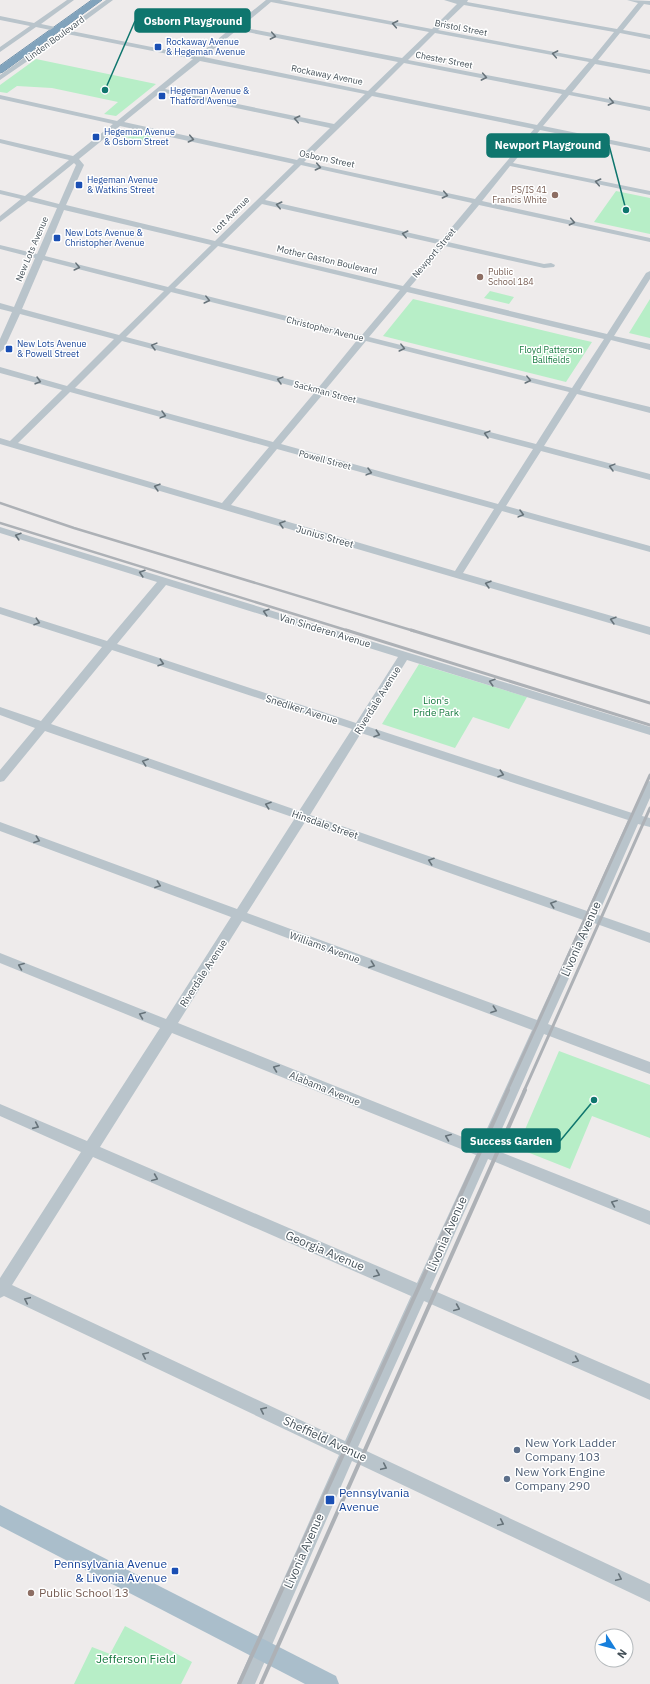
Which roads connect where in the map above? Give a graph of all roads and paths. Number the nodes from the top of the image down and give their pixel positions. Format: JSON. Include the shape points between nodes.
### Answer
{"nodes":[{"id":1,"x":71,"y":0,"type":"edge"},
{"id":2,"x":83,"y":0,"type":"edge"},
{"id":3,"x":98,"y":0,"type":"edge"},
{"id":4,"x":110,"y":0,"type":"edge"},
{"id":5,"x":270,"y":0,"type":"edge"},
{"id":6,"x":447,"y":0,"type":"edge"},
{"id":7,"x":630,"y":0,"type":"edge"},
{"id":8,"x":464,"y":1,"type":"edge"},
{"id":9,"x":646,"y":2,"type":"edge"},
{"id":10,"x":0,"y":18,"type":"edge"},
{"id":11,"x":40,"y":26,"type":"junction"},
{"id":12,"x":235,"y":28,"type":"junction"},
{"id":13,"x":61,"y":30,"type":"junction"},
{"id":14,"x":619,"y":31,"type":"junction"},
{"id":15,"x":433,"y":32,"type":"junction"},
{"id":16,"x":650,"y":37,"type":"edge"},
{"id":17,"x":1,"y":55,"type":"edge"},
{"id":18,"x":30,"y":57,"type":"junction"},
{"id":19,"x":199,"y":58,"type":"junction"},
{"id":20,"x":403,"y":61,"type":"junction"},
{"id":21,"x":593,"y":62,"type":"junction"},
{"id":22,"x":0,"y":71,"type":"edge"},
{"id":23,"x":650,"y":72,"type":"edge"},
{"id":24,"x":0,"y":78,"type":"edge"},
{"id":25,"x":160,"y":90,"type":"junction"},
{"id":26,"x":370,"y":93,"type":"junction"},
{"id":27,"x":567,"y":93,"type":"junction"},
{"id":28,"x":0,"y":97,"type":"edge"},
{"id":29,"x":650,"y":109,"type":"edge"},
{"id":30,"x":119,"y":123,"type":"junction"},
{"id":31,"x":336,"y":127,"type":"junction"},
{"id":32,"x":539,"y":127,"type":"junction"},
{"id":33,"x":0,"y":141,"type":"edge"},
{"id":34,"x":650,"y":150,"type":"edge"},
{"id":35,"x":75,"y":159,"type":"junction"},
{"id":36,"x":299,"y":163,"type":"junction"},
{"id":37,"x":509,"y":164,"type":"junction"},
{"id":38,"x":0,"y":192,"type":"edge"},
{"id":39,"x":650,"y":193,"type":"edge"},
{"id":40,"x":26,"y":198,"type":"junction"},
{"id":41,"x":260,"y":201,"type":"junction"},
{"id":42,"x":477,"y":202,"type":"junction"},
{"id":43,"x":61,"y":206,"type":"junction"},
{"id":44,"x":0,"y":220,"type":"edge"},
{"id":45,"x":650,"y":240,"type":"edge"},
{"id":46,"x":443,"y":243,"type":"junction"},
{"id":47,"x":216,"y":244,"type":"junction"},
{"id":48,"x":0,"y":247,"type":"edge"},
{"id":49,"x":39,"y":257,"type":"junction"},
{"id":50,"x":551,"y":265,"type":"dead end"},
{"id":51,"x":650,"y":273,"type":"edge"},
{"id":52,"x":640,"y":288,"type":"junction"},
{"id":53,"x":405,"y":289,"type":"junction"},
{"id":54,"x":169,"y":290,"type":"junction"},
{"id":55,"x":650,"y":290,"type":"edge"},
{"id":56,"x":0,"y":306,"type":"edge"},
{"id":57,"x":17,"y":310,"type":"junction"},
{"id":58,"x":608,"y":337,"type":"junction"},
{"id":59,"x":121,"y":338,"type":"junction"},
{"id":60,"x":364,"y":339,"type":"junction"},
{"id":61,"x":650,"y":347,"type":"edge"},
{"id":62,"x":0,"y":349,"type":"edge"},
{"id":63,"x":0,"y":370,"type":"edge"},
{"id":64,"x":68,"y":389,"type":"junction"},
{"id":65,"x":321,"y":390,"type":"junction"},
{"id":66,"x":574,"y":392,"type":"junction"},
{"id":67,"x":650,"y":410,"type":"edge"},
{"id":68,"x":0,"y":441,"type":"edge"},
{"id":69,"x":11,"y":445,"type":"junction"},
{"id":70,"x":275,"y":446,"type":"junction"},
{"id":71,"x":538,"y":448,"type":"junction"},
{"id":72,"x":650,"y":477,"type":"edge"},
{"id":73,"x":224,"y":507,"type":"junction"},
{"id":74,"x":499,"y":508,"type":"junction"},
{"id":75,"x":0,"y":530,"type":"edge"},
{"id":76,"x":650,"y":549,"type":"edge"},
{"id":77,"x":457,"y":575,"type":"junction"},
{"id":78,"x":164,"y":580,"type":"junction"},
{"id":79,"x":0,"y":610,"type":"edge"},
{"id":80,"x":650,"y":631,"type":"edge"},
{"id":81,"x":109,"y":646,"type":"junction"},
{"id":82,"x":405,"y":655,"type":"junction"},
{"id":83,"x":0,"y":711,"type":"edge"},
{"id":84,"x":43,"y":726,"type":"junction"},
{"id":85,"x":359,"y":728,"type":"junction"},
{"id":86,"x":650,"y":731,"type":"edge"},
{"id":87,"x":0,"y":778,"type":"edge"},
{"id":88,"x":650,"y":785,"type":"edge"},
{"id":89,"x":302,"y":816,"type":"junction"},
{"id":90,"x":635,"y":818,"type":"junction"},
{"id":91,"x":650,"y":823,"type":"edge"},
{"id":92,"x":0,"y":826,"type":"edge"},
{"id":93,"x":240,"y":915,"type":"junction"},
{"id":94,"x":590,"y":917,"type":"junction"},
{"id":95,"x":650,"y":938,"type":"edge"},
{"id":96,"x":0,"y":958,"type":"edge"},
{"id":97,"x":169,"y":1026,"type":"junction"},
{"id":98,"x":541,"y":1028,"type":"junction"},
{"id":99,"x":650,"y":1068,"type":"edge"},
{"id":100,"x":0,"y":1110,"type":"edge"},
{"id":101,"x":90,"y":1149,"type":"junction"},
{"id":102,"x":484,"y":1152,"type":"junction"},
{"id":103,"x":650,"y":1218,"type":"edge"},
{"id":104,"x":1,"y":1288,"type":"edge"},
{"id":105,"x":421,"y":1293,"type":"junction"},
{"id":106,"x":650,"y":1392,"type":"edge"},
{"id":107,"x":348,"y":1450,"type":"junction"},
{"id":108,"x":0,"y":1515,"type":"edge"},
{"id":109,"x":650,"y":1593,"type":"edge"},
{"id":110,"x":261,"y":1650,"type":"junction"},
{"id":111,"x":246,"y":1684,"type":"edge"},
{"id":112,"x":328,"y":1684,"type":"edge"}],
"edges":[{"from":1,"to":11,"type":"street","name":"Linden Boulevard"},
{"from":2,"to":11,"type":"highway","name":"Linden Boulevard"},
{"from":3,"to":13,"type":"highway","name":"Linden Boulevard"},
{"from":4,"to":13,"type":"street","name":"Linden Boulevard"},
{"from":5,"to":12,"type":"street"},
{"from":15,"to":5,"type":"street","name":"Bristol Street","one_way":true},
{"from":6,"to":8,"type":"street"},
{"from":7,"to":9,"type":"street"},
{"from":8,"to":14,"type":"street"},
{"from":8,"to":15,"type":"street","name":"Lott Avenue"},
{"from":9,"to":14,"type":"street","name":"Newport Street"},
{"from":10,"to":11,"type":"street","name":"Rockaway Avenue"},
{"from":11,"to":13,"type":"street","name":"Rockaway Avenue"},
{"from":11,"to":17,"type":"highway","name":"Linden Boulevard"},
{"from":12,"to":19,"type":"street"},
{"from":12,"to":20,"type":"street","name":"Chester Street","one_way":true},
{"from":13,"to":18,"type":"street","name":"Linden Boulevard"},
{"from":13,"to":19,"type":"street","name":"Rockaway Avenue"},
{"from":13,"to":22,"type":"highway","name":"Linden Boulevard"},
{"from":14,"to":16,"type":"street"},
{"from":14,"to":21,"type":"street","name":"Newport Street"},
{"from":15,"to":20,"type":"street","name":"Lott Avenue"},
{"from":21,"to":15,"type":"street","name":"Bristol Street","one_way":true},
{"from":18,"to":22,"type":"highway"},
{"from":18,"to":24,"type":"street","name":"Linden Boulevard"},
{"from":19,"to":25,"type":"street"},
{"from":19,"to":26,"type":"street","name":"Rockaway Avenue"},
{"from":20,"to":26,"type":"street","name":"Lott Avenue"},
{"from":20,"to":27,"type":"street","name":"Chester Street","one_way":true},
{"from":21,"to":23,"type":"street","name":"Bristol Street"},
{"from":21,"to":27,"type":"street","name":"Newport Street"},
{"from":25,"to":30,"type":"street"},
{"from":31,"to":25,"type":"street","one_way":true},
{"from":26,"to":31,"type":"street","name":"Lott Avenue"},
{"from":26,"to":32,"type":"street","name":"Rockaway Avenue"},
{"from":27,"to":29,"type":"street","name":"Chester Street","one_way":true},
{"from":27,"to":32,"type":"street","name":"Newport Street"},
{"from":28,"to":30,"type":"street","name":"Osborn Street"},
{"from":30,"to":35,"type":"street"},
{"from":30,"to":36,"type":"street","name":"Osborn Street","one_way":true},
{"from":31,"to":36,"type":"street","name":"Lott Avenue"},
{"from":32,"to":34,"type":"street","name":"Rockaway Avenue"},
{"from":32,"to":37,"type":"street","name":"Newport Street"},
{"from":33,"to":35,"type":"street"},
{"from":35,"to":40,"type":"street"},
{"from":35,"to":43,"type":"street","name":"New Lots Avenue","via":[[80,165]]},
{"from":36,"to":41,"type":"street","name":"Lott Avenue"},
{"from":36,"to":42,"type":"street","name":"Osborn Street","one_way":true},
{"from":39,"to":37,"type":"street","one_way":true},
{"from":37,"to":42,"type":"street","name":"Newport Street"},
{"from":38,"to":40,"type":"street","name":"Mother Gaston Boulevard"},
{"from":40,"to":43,"type":"street","name":"Mother Gaston Boulevard"},
{"from":40,"to":44,"type":"street"},
{"from":46,"to":41,"type":"street","one_way":true},
{"from":41,"to":47,"type":"street","name":"Lott Avenue"},
{"from":42,"to":45,"type":"street","name":"Osborn Street","one_way":true},
{"from":42,"to":46,"type":"street","name":"Newport Street"},
{"from":43,"to":47,"type":"street","name":"Mother Gaston Boulevard"},
{"from":43,"to":49,"type":"street","name":"New Lots Avenue"},
{"from":46,"to":50,"type":"street","via":[[544,266]]},
{"from":46,"to":53,"type":"street","name":"Newport Street"},
{"from":47,"to":53,"type":"street","name":"Mother Gaston Boulevard"},
{"from":47,"to":54,"type":"street","name":"Lott Avenue"},
{"from":48,"to":49,"type":"street","name":"Christopher Avenue"},
{"from":49,"to":54,"type":"street","name":"Christopher Avenue","one_way":true},
{"from":49,"to":57,"type":"street","name":"New Lots Avenue"},
{"from":51,"to":52,"type":"street"},
{"from":52,"to":55,"type":"street"},
{"from":52,"to":58,"type":"street"},
{"from":53,"to":58,"type":"street","name":"Mother Gaston Boulevard"},
{"from":53,"to":60,"type":"street","name":"Newport Street"},
{"from":54,"to":59,"type":"street","name":"Lott Avenue"},
{"from":54,"to":60,"type":"street","name":"Christopher Avenue","one_way":true},
{"from":56,"to":57,"type":"street","name":"Sackman Street"},
{"from":57,"to":59,"type":"street","name":"Sackman Street"},
{"from":57,"to":62,"type":"street","name":"New Lots Avenue"},
{"from":58,"to":61,"type":"street","name":"Mother Gaston Boulevard"},
{"from":58,"to":66,"type":"street"},
{"from":59,"to":64,"type":"street","name":"Lott Avenue"},
{"from":65,"to":59,"type":"street","name":"Sackman Street","one_way":true},
{"from":60,"to":65,"type":"street","name":"Newport Street"},
{"from":60,"to":66,"type":"street","name":"Christopher Avenue","one_way":true},
{"from":63,"to":64,"type":"street","name":"Powell Street","one_way":true},
{"from":64,"to":69,"type":"street","name":"Lott Avenue"},
{"from":64,"to":70,"type":"street","name":"Powell Street","one_way":true},
{"from":65,"to":70,"type":"street","name":"Newport Street"},
{"from":71,"to":65,"type":"street","name":"Sackman Street","one_way":true},
{"from":66,"to":67,"type":"street","name":"Christopher Avenue"},
{"from":66,"to":71,"type":"street"},
{"from":68,"to":69,"type":"street","name":"Junius Street"},
{"from":73,"to":69,"type":"street","name":"Junius Street","one_way":true},
{"from":70,"to":73,"type":"street","name":"Newport Street"},
{"from":70,"to":74,"type":"street","name":"Powell Street","one_way":true},
{"from":72,"to":71,"type":"street","name":"Sackman Street","one_way":true},
{"from":71,"to":74,"type":"street"},
{"from":77,"to":73,"type":"street","name":"Junius Street","one_way":true},
{"from":74,"to":76,"type":"street","name":"Powell Street","one_way":true},
{"from":74,"to":77,"type":"street"},
{"from":78,"to":75,"type":"street","name":"Van Sinderen Avenue","one_way":true},
{"from":80,"to":77,"type":"street","name":"Junius Street","one_way":true},
{"from":78,"to":81,"type":"street"},
{"from":82,"to":78,"type":"street","name":"Van Sinderen Avenue","one_way":true},
{"from":79,"to":81,"type":"street","name":"Snediker Avenue","one_way":true},
{"from":81,"to":84,"type":"street"},
{"from":81,"to":85,"type":"street","name":"Snediker Avenue","one_way":true},
{"from":82,"to":85,"type":"street","name":"Riverdale Avenue"},
{"from":86,"to":82,"type":"street","name":"Van Sinderen Avenue","one_way":true},
{"from":83,"to":84,"type":"street","name":"Hinsdale Street"},
{"from":84,"to":87,"type":"street"},
{"from":89,"to":84,"type":"street","name":"Hinsdale Street","one_way":true},
{"from":85,"to":89,"type":"street","name":"Riverdale Avenue"},
{"from":85,"to":90,"type":"street","name":"Snediker Avenue","one_way":true},
{"from":88,"to":90,"type":"street","name":"Livonia Avenue"},
{"from":89,"to":93,"type":"street","name":"Riverdale Avenue"},
{"from":94,"to":89,"type":"street","name":"Hinsdale Street","one_way":true},
{"from":90,"to":91,"type":"street","name":"Snediker Avenue"},
{"from":90,"to":94,"type":"street","name":"Livonia Avenue"},
{"from":92,"to":93,"type":"street","name":"Williams Avenue","one_way":true},
{"from":93,"to":97,"type":"street","name":"Riverdale Avenue"},
{"from":93,"to":98,"type":"street","name":"Williams Avenue","one_way":true},
{"from":94,"to":95,"type":"street","name":"Hinsdale Street"},
{"from":94,"to":98,"type":"street","name":"Livonia Avenue"},
{"from":97,"to":96,"type":"street","name":"Alabama Avenue","one_way":true},
{"from":97,"to":101,"type":"street","name":"Riverdale Avenue"},
{"from":102,"to":97,"type":"street","name":"Alabama Avenue","one_way":true},
{"from":98,"to":99,"type":"street","name":"Williams Avenue"},
{"from":98,"to":102,"type":"street","name":"Livonia Avenue"},
{"from":100,"to":101,"type":"street","name":"Georgia Avenue","one_way":true},
{"from":101,"to":104,"type":"street","name":"Riverdale Avenue"},
{"from":101,"to":105,"type":"street","name":"Georgia Avenue","one_way":true},
{"from":103,"to":102,"type":"street","name":"Alabama Avenue","one_way":true},
{"from":102,"to":105,"type":"street","name":"Livonia Avenue"},
{"from":107,"to":104,"type":"street","name":"Sheffield Avenue","one_way":true},
{"from":105,"to":106,"type":"street","name":"Georgia Avenue","one_way":true},
{"from":105,"to":107,"type":"street","name":"Livonia Avenue"},
{"from":107,"to":109,"type":"street","name":"Sheffield Avenue","one_way":true},
{"from":107,"to":110,"type":"street","name":"Livonia Avenue"},
{"from":108,"to":110,"type":"main road"},
{"from":110,"to":111,"type":"street","name":"Livonia Avenue"},
{"from":110,"to":112,"type":"main road"}]}
